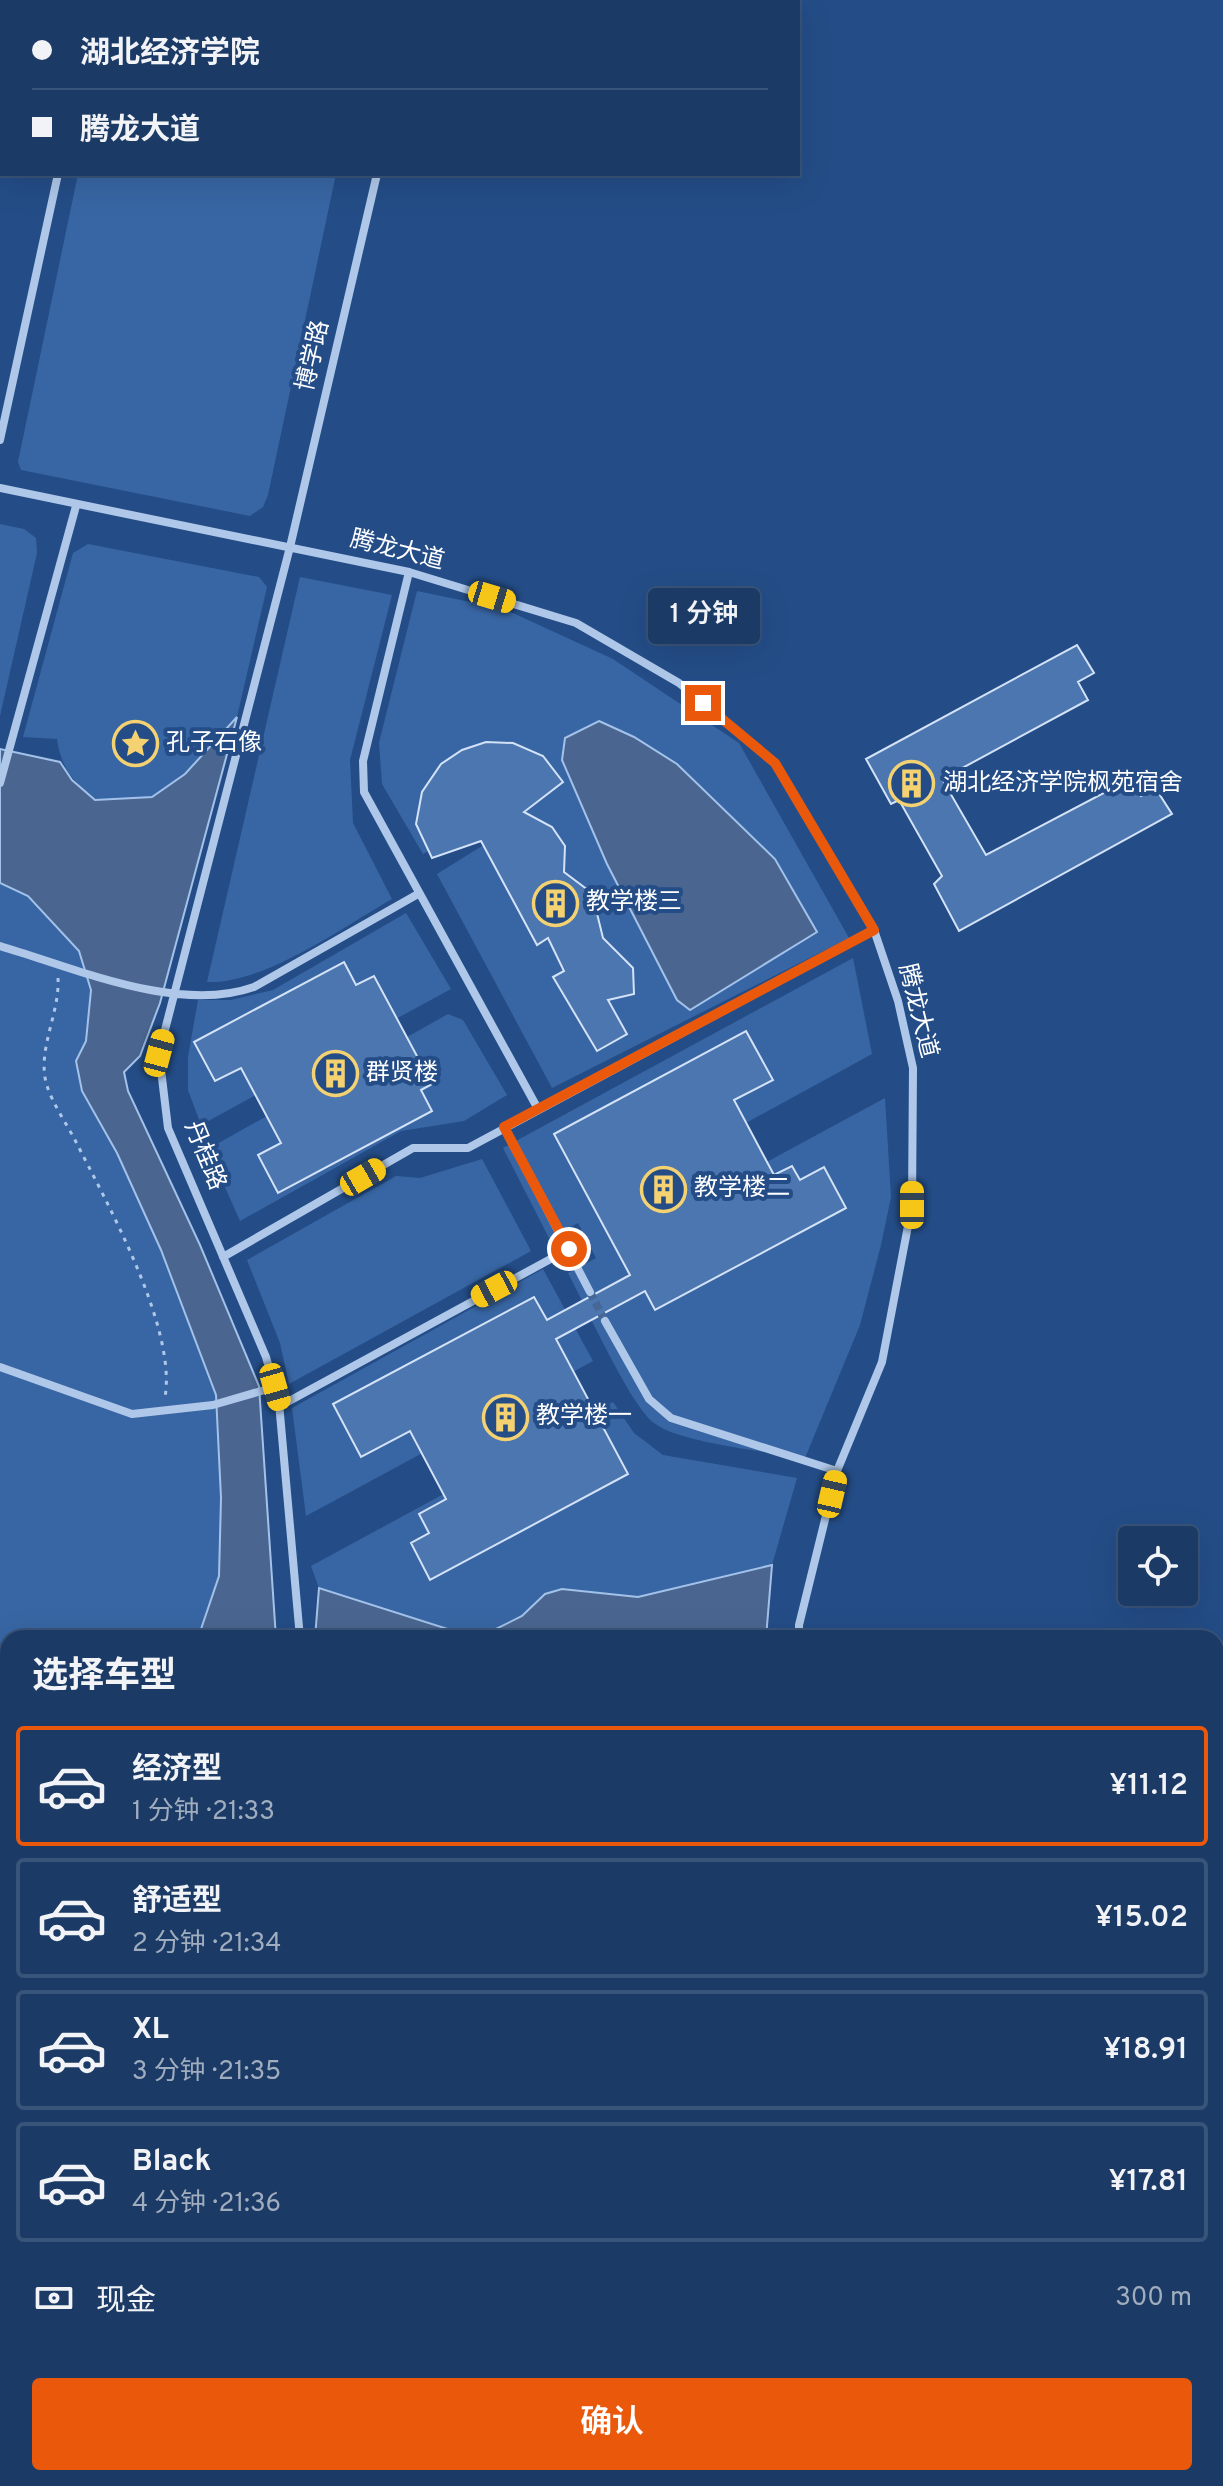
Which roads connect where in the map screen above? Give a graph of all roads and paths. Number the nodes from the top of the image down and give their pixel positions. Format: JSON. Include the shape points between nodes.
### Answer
{"nodes":[{"id":1,"x":58,"y":176,"type":"edge"},
{"id":2,"x":377,"y":176,"type":"edge"},
{"id":3,"x":0,"y":440,"type":"edge"},
{"id":4,"x":0,"y":488,"type":"edge"},
{"id":5,"x":76,"y":506,"type":"junction"},
{"id":6,"x":290,"y":547,"type":"junction"},
{"id":7,"x":409,"y":572,"type":"junction"},
{"id":8,"x":0,"y":783,"type":"edge"},
{"id":9,"x":418,"y":894,"type":"junction"},
{"id":10,"x":874,"y":930,"type":"junction"},
{"id":11,"x":0,"y":946,"type":"edge"},
{"id":12,"x":55,"y":962,"type":"junction"},
{"id":13,"x":170,"y":994,"type":"junction"},
{"id":14,"x":538,"y":1109,"type":"junction"},
{"id":15,"x":504,"y":1127,"type":"junction"},
{"id":16,"x":569,"y":1249,"type":"junction"},
{"id":17,"x":223,"y":1257,"type":"junction"},
{"id":18,"x":590,"y":1292,"type":"tunnel mouth"},
{"id":19,"x":605,"y":1321,"type":"tunnel mouth"},
{"id":20,"x":0,"y":1367,"type":"edge"},
{"id":21,"x":275,"y":1387,"type":"junction"},
{"id":22,"x":280,"y":1406,"type":"junction"},
{"id":23,"x":163,"y":1411,"type":"junction"},
{"id":24,"x":837,"y":1471,"type":"junction"},
{"id":25,"x":299,"y":1630,"type":"edge"},
{"id":26,"x":799,"y":1630,"type":"edge"}],
"edges":[{"from":1,"to":3,"type":"street"},
{"from":2,"to":6,"type":"street","name":"博学路"},
{"from":4,"to":5,"type":"street","name":"腾龙大道"},
{"from":5,"to":6,"type":"street","name":"腾龙大道"},
{"from":5,"to":8,"type":"street"},
{"from":6,"to":7,"type":"street","name":"腾龙大道"},
{"from":6,"to":13,"type":"street","name":"丹桂路"},
{"from":7,"to":9,"type":"street","via":[[363,761],[364,792]]},
{"from":7,"to":10,"type":"street","name":"腾龙大道","via":[[576,623],[679,683],[775,763]]},
{"from":9,"to":13,"type":"street","via":[[254,987],[228,996]]},
{"from":9,"to":14,"type":"street"},
{"from":10,"to":14,"type":"street"},
{"from":10,"to":24,"type":"street","name":"腾龙大道","via":[[913,1068],[912,1205],[882,1362]]},
{"from":11,"to":12,"type":"street"},
{"from":12,"to":13,"type":"street"},
{"from":12,"to":23,"type":"path","via":[[59,1002],[43,1057],[47,1085],[121,1232],[158,1330],[169,1376]]},
{"from":13,"to":17,"type":"street","name":"丹桂路","via":[[159,1053],[168,1128]]},
{"from":14,"to":15,"type":"street"},
{"from":15,"to":16,"type":"street"},
{"from":15,"to":17,"type":"street","via":[[468,1148],[413,1148]]},
{"from":16,"to":18,"type":"street"},
{"from":16,"to":22,"type":"street"},
{"from":17,"to":21,"type":"street","name":"丹桂路"},
{"from":19,"to":24,"type":"street","via":[[649,1399],[671,1418]]},
{"from":20,"to":23,"type":"street","via":[[132,1414]]},
{"from":21,"to":22,"type":"street","name":"丹桂路"},
{"from":21,"to":23,"type":"street","via":[[213,1405]]},
{"from":22,"to":25,"type":"street","name":"丹桂路"},
{"from":24,"to":26,"type":"street","name":"腾龙大道"}]}
